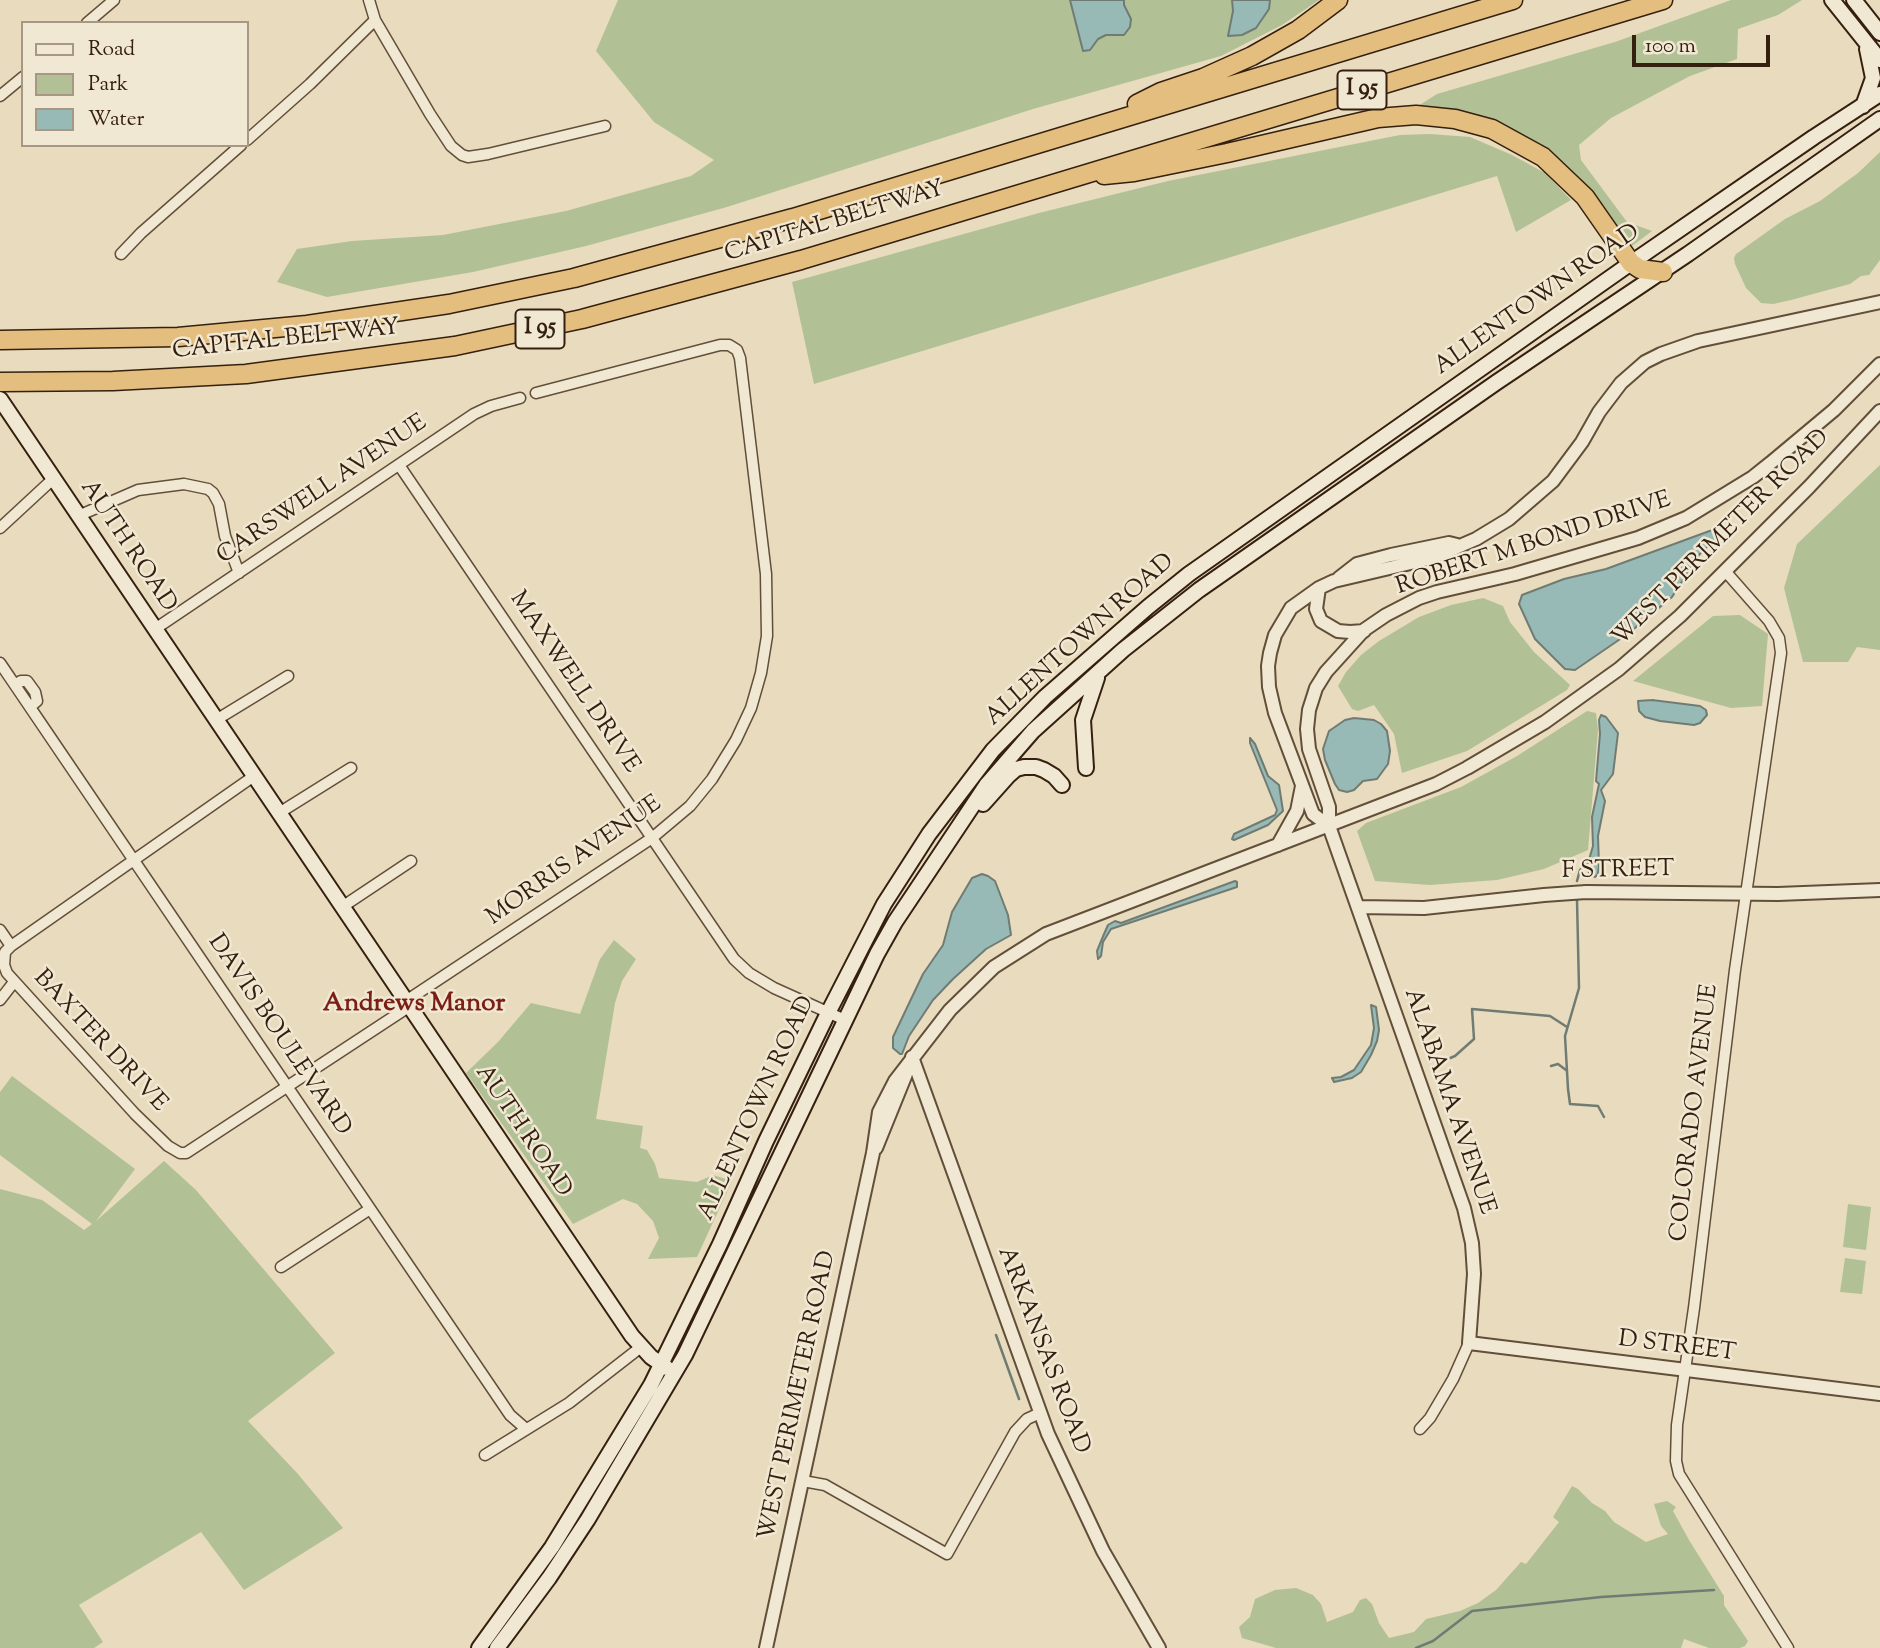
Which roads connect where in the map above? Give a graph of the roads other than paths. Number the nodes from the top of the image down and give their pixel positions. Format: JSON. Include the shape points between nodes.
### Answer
{"nodes":[{"id":1,"x":114,"y":0,"type":"edge"},
{"id":2,"x":369,"y":0,"type":"edge"},
{"id":3,"x":1338,"y":0,"type":"edge"},
{"id":4,"x":1513,"y":0,"type":"edge"},
{"id":5,"x":1662,"y":0,"type":"edge"},
{"id":6,"x":1832,"y":0,"type":"edge"},
{"id":7,"x":1854,"y":0,"type":"edge"},
{"id":8,"x":375,"y":20,"type":"junction"},
{"id":9,"x":89,"y":21,"type":"edge"},
{"id":10,"x":1880,"y":33,"type":"edge"},
{"id":11,"x":1865,"y":41,"type":"junction"},
{"id":12,"x":1880,"y":60,"type":"edge"},
{"id":13,"x":21,"y":79,"type":"edge"},
{"id":14,"x":1880,"y":94,"type":"edge"},
{"id":15,"x":0,"y":96,"type":"edge"},
{"id":16,"x":1863,"y":106,"type":"junction"},
{"id":17,"x":1880,"y":119,"type":"edge"},
{"id":18,"x":1102,"y":123,"type":"junction"},
{"id":19,"x":605,"y":126,"type":"dead end"},
{"id":20,"x":1880,"y":130,"type":"edge"},
{"id":21,"x":248,"y":139,"type":"edge"},
{"id":22,"x":1845,"y":143,"type":"junction"},
{"id":23,"x":239,"y":147,"type":"edge"},
{"id":24,"x":1062,"y":179,"type":"junction"},
{"id":25,"x":121,"y":254,"type":"dead end"},
{"id":26,"x":1632,"y":263,"type":"junction"},
{"id":27,"x":1663,"y":272,"type":"junction"},
{"id":28,"x":1880,"y":302,"type":"edge"},
{"id":29,"x":0,"y":340,"type":"edge"},
{"id":30,"x":1880,"y":364,"type":"edge"},
{"id":31,"x":0,"y":382,"type":"edge"},
{"id":32,"x":536,"y":393,"type":"dead end"},
{"id":33,"x":520,"y":398,"type":"dead end"},
{"id":34,"x":0,"y":400,"type":"edge"},
{"id":35,"x":1880,"y":411,"type":"edge"},
{"id":36,"x":400,"y":464,"type":"junction"},
{"id":37,"x":53,"y":479,"type":"junction"},
{"id":38,"x":78,"y":516,"type":"junction"},
{"id":39,"x":0,"y":527,"type":"edge"},
{"id":40,"x":239,"y":572,"type":"junction"},
{"id":41,"x":1726,"y":572,"type":"junction"},
{"id":42,"x":1318,"y":588,"type":"junction"},
{"id":43,"x":155,"y":629,"type":"junction"},
{"id":44,"x":1364,"y":631,"type":"junction"},
{"id":45,"x":0,"y":663,"type":"edge"},
{"id":46,"x":1099,"y":672,"type":"junction"},
{"id":47,"x":288,"y":676,"type":"dead end"},
{"id":48,"x":216,"y":720,"type":"junction"},
{"id":49,"x":351,"y":768,"type":"dead end"},
{"id":50,"x":1086,"y":768,"type":"dead end"},
{"id":51,"x":254,"y":776,"type":"junction"},
{"id":52,"x":1062,"y":785,"type":"dead end"},
{"id":53,"x":1303,"y":785,"type":"junction"},
{"id":54,"x":279,"y":813,"type":"junction"},
{"id":55,"x":1329,"y":826,"type":"junction"},
{"id":56,"x":652,"y":838,"type":"junction"},
{"id":57,"x":1278,"y":845,"type":"junction"},
{"id":58,"x":944,"y":846,"type":"junction"},
{"id":59,"x":134,"y":860,"type":"junction"},
{"id":60,"x":411,"y":861,"type":"dead end"},
{"id":61,"x":1880,"y":890,"type":"edge"},
{"id":62,"x":1745,"y":894,"type":"junction"},
{"id":63,"x":342,"y":907,"type":"junction"},
{"id":64,"x":1357,"y":907,"type":"junction"},
{"id":65,"x":4,"y":940,"type":"edge"},
{"id":66,"x":14,"y":982,"type":"junction"},
{"id":67,"x":0,"y":1000,"type":"edge"},
{"id":68,"x":408,"y":1004,"type":"junction"},
{"id":69,"x":828,"y":1013,"type":"junction"},
{"id":70,"x":845,"y":1020,"type":"junction"},
{"id":71,"x":912,"y":1058,"type":"junction"},
{"id":72,"x":287,"y":1087,"type":"junction"},
{"id":73,"x":186,"y":1153,"type":"joint"},
{"id":74,"x":370,"y":1209,"type":"junction"},
{"id":75,"x":281,"y":1267,"type":"dead end"},
{"id":76,"x":1469,"y":1343,"type":"junction"},
{"id":77,"x":641,"y":1348,"type":"junction"},
{"id":78,"x":662,"y":1365,"type":"junction"},
{"id":79,"x":1685,"y":1369,"type":"junction"},
{"id":80,"x":675,"y":1373,"type":"junction"},
{"id":81,"x":1880,"y":1394,"type":"edge"},
{"id":82,"x":1040,"y":1413,"type":"junction"},
{"id":83,"x":526,"y":1429,"type":"junction"},
{"id":84,"x":1420,"y":1429,"type":"dead end"},
{"id":85,"x":485,"y":1455,"type":"dead end"},
{"id":86,"x":803,"y":1482,"type":"junction"},
{"id":87,"x":479,"y":1648,"type":"edge"},
{"id":88,"x":497,"y":1648,"type":"edge"},
{"id":89,"x":766,"y":1648,"type":"edge"},
{"id":90,"x":1159,"y":1648,"type":"edge"},
{"id":91,"x":1788,"y":1648,"type":"edge"}],
"edges":[{"from":1,"to":9,"type":"street"},
{"from":2,"to":8,"type":"street"},
{"from":3,"to":18,"type":"highway","via":[[1266,48],[1161,92]]},
{"from":4,"to":18,"type":"highway","name":"CAPITAL BELTWAY","number":"I 95"},
{"from":5,"to":24,"type":"highway","name":"CAPITAL BELTWAY","number":"I 95"},
{"from":6,"to":11,"type":"main road"},
{"from":7,"to":10,"type":"main road"},
{"from":8,"to":19,"type":"street","via":[[456,152],[468,157]]},
{"from":8,"to":21,"type":"street"},
{"from":11,"to":12,"type":"main road"},
{"from":11,"to":16,"type":"main road","via":[[1873,78]]},
{"from":13,"to":15,"type":"street"},
{"from":14,"to":16,"type":"main road","name":"ALLENTOWN ROAD"},
{"from":16,"to":26,"type":"main road","name":"ALLENTOWN ROAD"},
{"from":17,"to":22,"type":"main road","name":"ALLENTOWN ROAD"},
{"from":18,"to":29,"type":"highway","name":"CAPITAL BELTWAY","number":"I 95","via":[[715,240],[512,292],[378,316],[242,331]]},
{"from":20,"to":22,"type":"main road"},
{"from":22,"to":27,"type":"main road","name":"ALLENTOWN ROAD"},
{"from":23,"to":25,"type":"street"},
{"from":24,"to":26,"type":"highway","via":[[1133,172],[1378,118],[1442,117],[1492,129],[1544,157],[1585,197]]},
{"from":24,"to":31,"type":"highway","name":"CAPITAL BELTWAY","number":"I 95","via":[[665,299],[455,346],[246,374]]},
{"from":26,"to":27,"type":"highway","via":[[1643,270]]},
{"from":26,"to":69,"type":"main road","name":"ALLENTOWN ROAD","via":[[1189,574],[1045,697],[993,750],[929,834],[884,904]]},
{"from":27,"to":46,"type":"main road","name":"ALLENTOWN ROAD","via":[[1199,590]]},
{"from":28,"to":42,"type":"street","name":"ROBERT M BOND DRIVE","via":[[1698,341],[1645,362],[1614,391],[1572,457],[1543,491],[1509,519],[1414,563]]},
{"from":30,"to":44,"type":"street","name":"ROBERT M BOND DRIVE","via":[[1782,454],[1686,518],[1638,538],[1419,598]]},
{"from":32,"to":56,"type":"street","name":"MORRIS AVENUE","via":[[720,345],[734,347],[740,358],[764,555],[765,653],[751,708],[725,760],[690,806]]},
{"from":33,"to":36,"type":"street","name":"CARSWELL AVENUE","via":[[485,408]]},
{"from":34,"to":37,"type":"main road","name":"AUTH ROAD"},
{"from":35,"to":41,"type":"street","name":"WEST PERIMETER ROAD"},
{"from":36,"to":40,"type":"street","name":"CARSWELL AVENUE"},
{"from":36,"to":56,"type":"street","name":"MAXWELL DRIVE"},
{"from":37,"to":38,"type":"main road","name":"AUTH ROAD"},
{"from":37,"to":39,"type":"street"},
{"from":38,"to":40,"type":"street","via":[[138,490],[184,484],[208,489],[219,505]]},
{"from":38,"to":43,"type":"main road","name":"AUTH ROAD"},
{"from":40,"to":43,"type":"street","name":"CARSWELL AVENUE"},
{"from":41,"to":55,"type":"street","name":"WEST PERIMETER ROAD","via":[[1619,669],[1545,722],[1447,779]]},
{"from":41,"to":62,"type":"street","name":"COLORADO AVENUE","via":[[1769,621],[1781,653]]},
{"from":42,"to":44,"type":"street","via":[[1316,609],[1321,621],[1338,631]]},
{"from":42,"to":53,"type":"street","name":"ROBERT M BOND DRIVE","via":[[1291,608],[1282,621],[1268,666],[1275,713]]},
{"from":43,"to":48,"type":"main road","name":"AUTH ROAD"},
{"from":44,"to":55,"type":"street","name":"ROBERT M BOND DRIVE","via":[[1326,672],[1309,710],[1309,749],[1329,807]]},
{"from":45,"to":59,"type":"street","name":"DAVIS BOULEVARD","via":[[15,685],[27,681],[35,692],[37,701],[30,707]]},
{"from":46,"to":50,"type":"main road","via":[[1083,720]]},
{"from":46,"to":58,"type":"main road","name":"ALLENTOWN ROAD","via":[[1033,731]]},
{"from":47,"to":48,"type":"street"},
{"from":48,"to":51,"type":"main road","name":"AUTH ROAD"},
{"from":49,"to":54,"type":"street"},
{"from":51,"to":54,"type":"main road","name":"AUTH ROAD"},
{"from":51,"to":59,"type":"street"},
{"from":52,"to":58,"type":"main road","via":[[1036,767],[1016,769]]},
{"from":53,"to":55,"type":"street","name":"ROBERT M BOND DRIVE","via":[[1313,814]]},
{"from":53,"to":57,"type":"street","via":[[1297,811]]},
{"from":54,"to":63,"type":"main road","name":"AUTH ROAD"},
{"from":55,"to":57,"type":"street","name":"WEST PERIMETER ROAD"},
{"from":55,"to":64,"type":"street","name":"ALABAMA AVENUE"},
{"from":56,"to":68,"type":"street","name":"MORRIS AVENUE"},
{"from":56,"to":69,"type":"street","name":"MAXWELL DRIVE","via":[[741,966]]},
{"from":57,"to":71,"type":"street","name":"WEST PERIMETER ROAD","via":[[1046,934],[974,984]]},
{"from":58,"to":70,"type":"main road","name":"ALLENTOWN ROAD","via":[[877,954]]},
{"from":59,"to":65,"type":"street"},
{"from":59,"to":72,"type":"street","name":"DAVIS BOULEVARD"},
{"from":60,"to":63,"type":"street"},
{"from":61,"to":62,"type":"street","name":"F STREET"},
{"from":62,"to":64,"type":"street","name":"F STREET","via":[[1586,892],[1424,908]]},
{"from":62,"to":79,"type":"street","name":"COLORADO AVENUE"},
{"from":63,"to":68,"type":"main road","name":"AUTH ROAD"},
{"from":64,"to":76,"type":"street","name":"ALABAMA AVENUE","via":[[1464,1208],[1475,1274]]},
{"from":65,"to":66,"type":"street","name":"BAXTER DRIVE","via":[[4,965]]},
{"from":66,"to":67,"type":"street"},
{"from":66,"to":73,"type":"street","name":"BAXTER DRIVE","via":[[135,1114],[168,1146]]},
{"from":68,"to":72,"type":"street","name":"MORRIS AVENUE"},
{"from":68,"to":77,"type":"main road","name":"AUTH ROAD"},
{"from":69,"to":70,"type":"street","name":"MAXWELL DRIVE"},
{"from":69,"to":78,"type":"main road","name":"ALLENTOWN ROAD"},
{"from":70,"to":80,"type":"main road","name":"ALLENTOWN ROAD"},
{"from":71,"to":82,"type":"street","name":"ARKANSAS ROAD"},
{"from":71,"to":86,"type":"street","name":"WEST PERIMETER ROAD","via":[[873,1153]]},
{"from":72,"to":73,"type":"street","name":"MORRIS AVENUE"},
{"from":72,"to":74,"type":"street","name":"DAVIS BOULEVARD"},
{"from":74,"to":75,"type":"street"},
{"from":74,"to":83,"type":"street","name":"DAVIS BOULEVARD","via":[[510,1415]]},
{"from":76,"to":79,"type":"street","name":"D STREET"},
{"from":76,"to":84,"type":"street","name":"ALABAMA AVENUE","via":[[1453,1379]]},
{"from":77,"to":78,"type":"main road","name":"AUTH ROAD"},
{"from":77,"to":83,"type":"street"},
{"from":78,"to":80,"type":"main road","name":"AUTH ROAD"},
{"from":78,"to":87,"type":"main road","name":"ALLENTOWN ROAD","via":[[556,1541]]},
{"from":79,"to":81,"type":"street","name":"D STREET"},
{"from":79,"to":91,"type":"street","name":"COLORADO AVENUE","via":[[1675,1447],[1677,1468]]},
{"from":80,"to":88,"type":"main road","name":"ALLENTOWN ROAD","via":[[588,1519]]},
{"from":82,"to":86,"type":"street","via":[[1015,1432],[947,1554],[825,1485]]},
{"from":82,"to":90,"type":"street","name":"ARKANSAS ROAD","via":[[1103,1551]]},
{"from":83,"to":85,"type":"street"},
{"from":86,"to":89,"type":"street","name":"WEST PERIMETER ROAD"}]}
